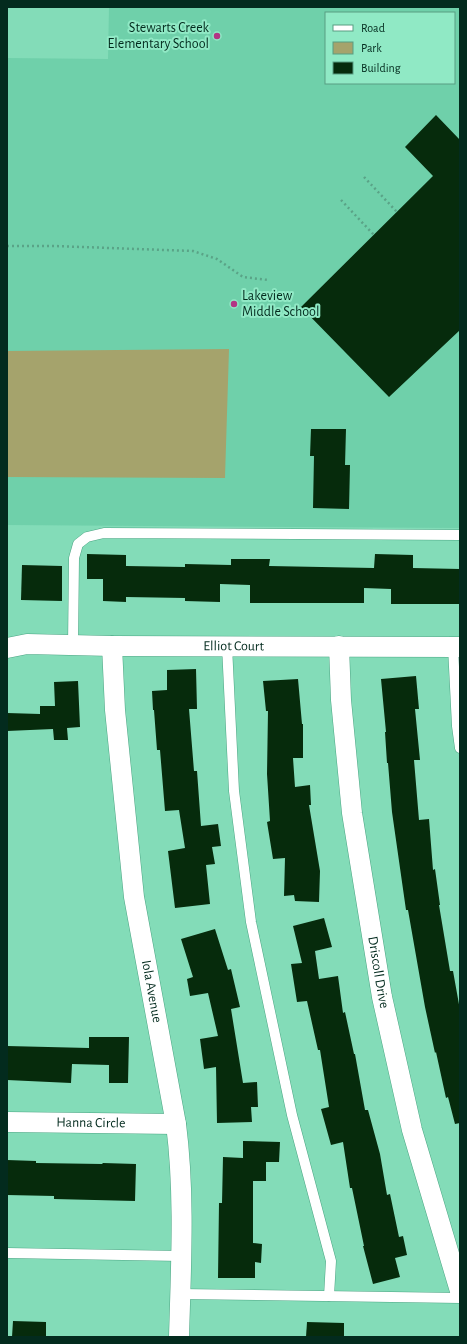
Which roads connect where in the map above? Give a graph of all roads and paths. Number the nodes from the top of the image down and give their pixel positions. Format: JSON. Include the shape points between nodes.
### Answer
{"nodes":[{"id":1,"x":364,"y":177,"type":"dead end"},
{"id":2,"x":341,"y":200,"type":"dead end"},
{"id":3,"x":397,"y":212,"type":"dead end"},
{"id":4,"x":374,"y":235,"type":"dead end"},
{"id":5,"x":7,"y":246,"type":"edge"},
{"id":6,"x":268,"y":280,"type":"dead end"},
{"id":7,"x":460,"y":535,"type":"edge"},
{"id":8,"x":73,"y":645,"type":"junction"},
{"id":9,"x":112,"y":646,"type":"junction"},
{"id":10,"x":227,"y":646,"type":"junction"},
{"id":11,"x":339,"y":646,"type":"junction"},
{"id":12,"x":456,"y":647,"type":"edge"},
{"id":13,"x":7,"y":648,"type":"edge"},
{"id":14,"x":460,"y":748,"type":"edge"},
{"id":15,"x":7,"y":1122,"type":"edge"},
{"id":16,"x":176,"y":1124,"type":"junction"},
{"id":17,"x":7,"y":1253,"type":"edge"},
{"id":18,"x":181,"y":1256,"type":"junction"},
{"id":19,"x":460,"y":1291,"type":"edge"},
{"id":20,"x":180,"y":1294,"type":"junction"},
{"id":21,"x":329,"y":1296,"type":"junction"},
{"id":22,"x":460,"y":1298,"type":"edge"},
{"id":23,"x":180,"y":1337,"type":"edge"}],
"edges":[{"from":1,"to":3,"type":"path"},
{"from":2,"to":4,"type":"path"},
{"from":5,"to":6,"type":"path","via":[[193,251],[217,259],[243,277]]},
{"from":7,"to":8,"type":"lane","via":[[104,533],[87,536],[78,544],[74,558]]},
{"from":8,"to":9,"type":"street","name":"Elliot Court"},
{"from":8,"to":13,"type":"street","name":"Elliot Court","via":[[28,644]]},
{"from":9,"to":10,"type":"street","name":"Elliot Court"},
{"from":9,"to":16,"type":"street","name":"Iola Avenue","via":[[115,710],[134,897]]},
{"from":10,"to":11,"type":"street","name":"Elliot Court"},
{"from":10,"to":21,"type":"lane","via":[[234,791],[251,922],[292,1114],[331,1261]]},
{"from":11,"to":12,"type":"street","name":"Elliot Court"},
{"from":11,"to":19,"type":"street","name":"Driscoll Drive","via":[[341,700],[352,814],[382,996],[412,1130]]},
{"from":12,"to":14,"type":"lane","via":[[457,726]]},
{"from":15,"to":16,"type":"street","name":"Hanna Circle"},
{"from":16,"to":18,"type":"street","name":"Iola Avenue","via":[[180,1158]]},
{"from":17,"to":18,"type":"lane"},
{"from":18,"to":20,"type":"street","name":"Iola Avenue"},
{"from":20,"to":21,"type":"lane"},
{"from":20,"to":23,"type":"street","name":"Iola Avenue"},
{"from":21,"to":22,"type":"lane"}]}
